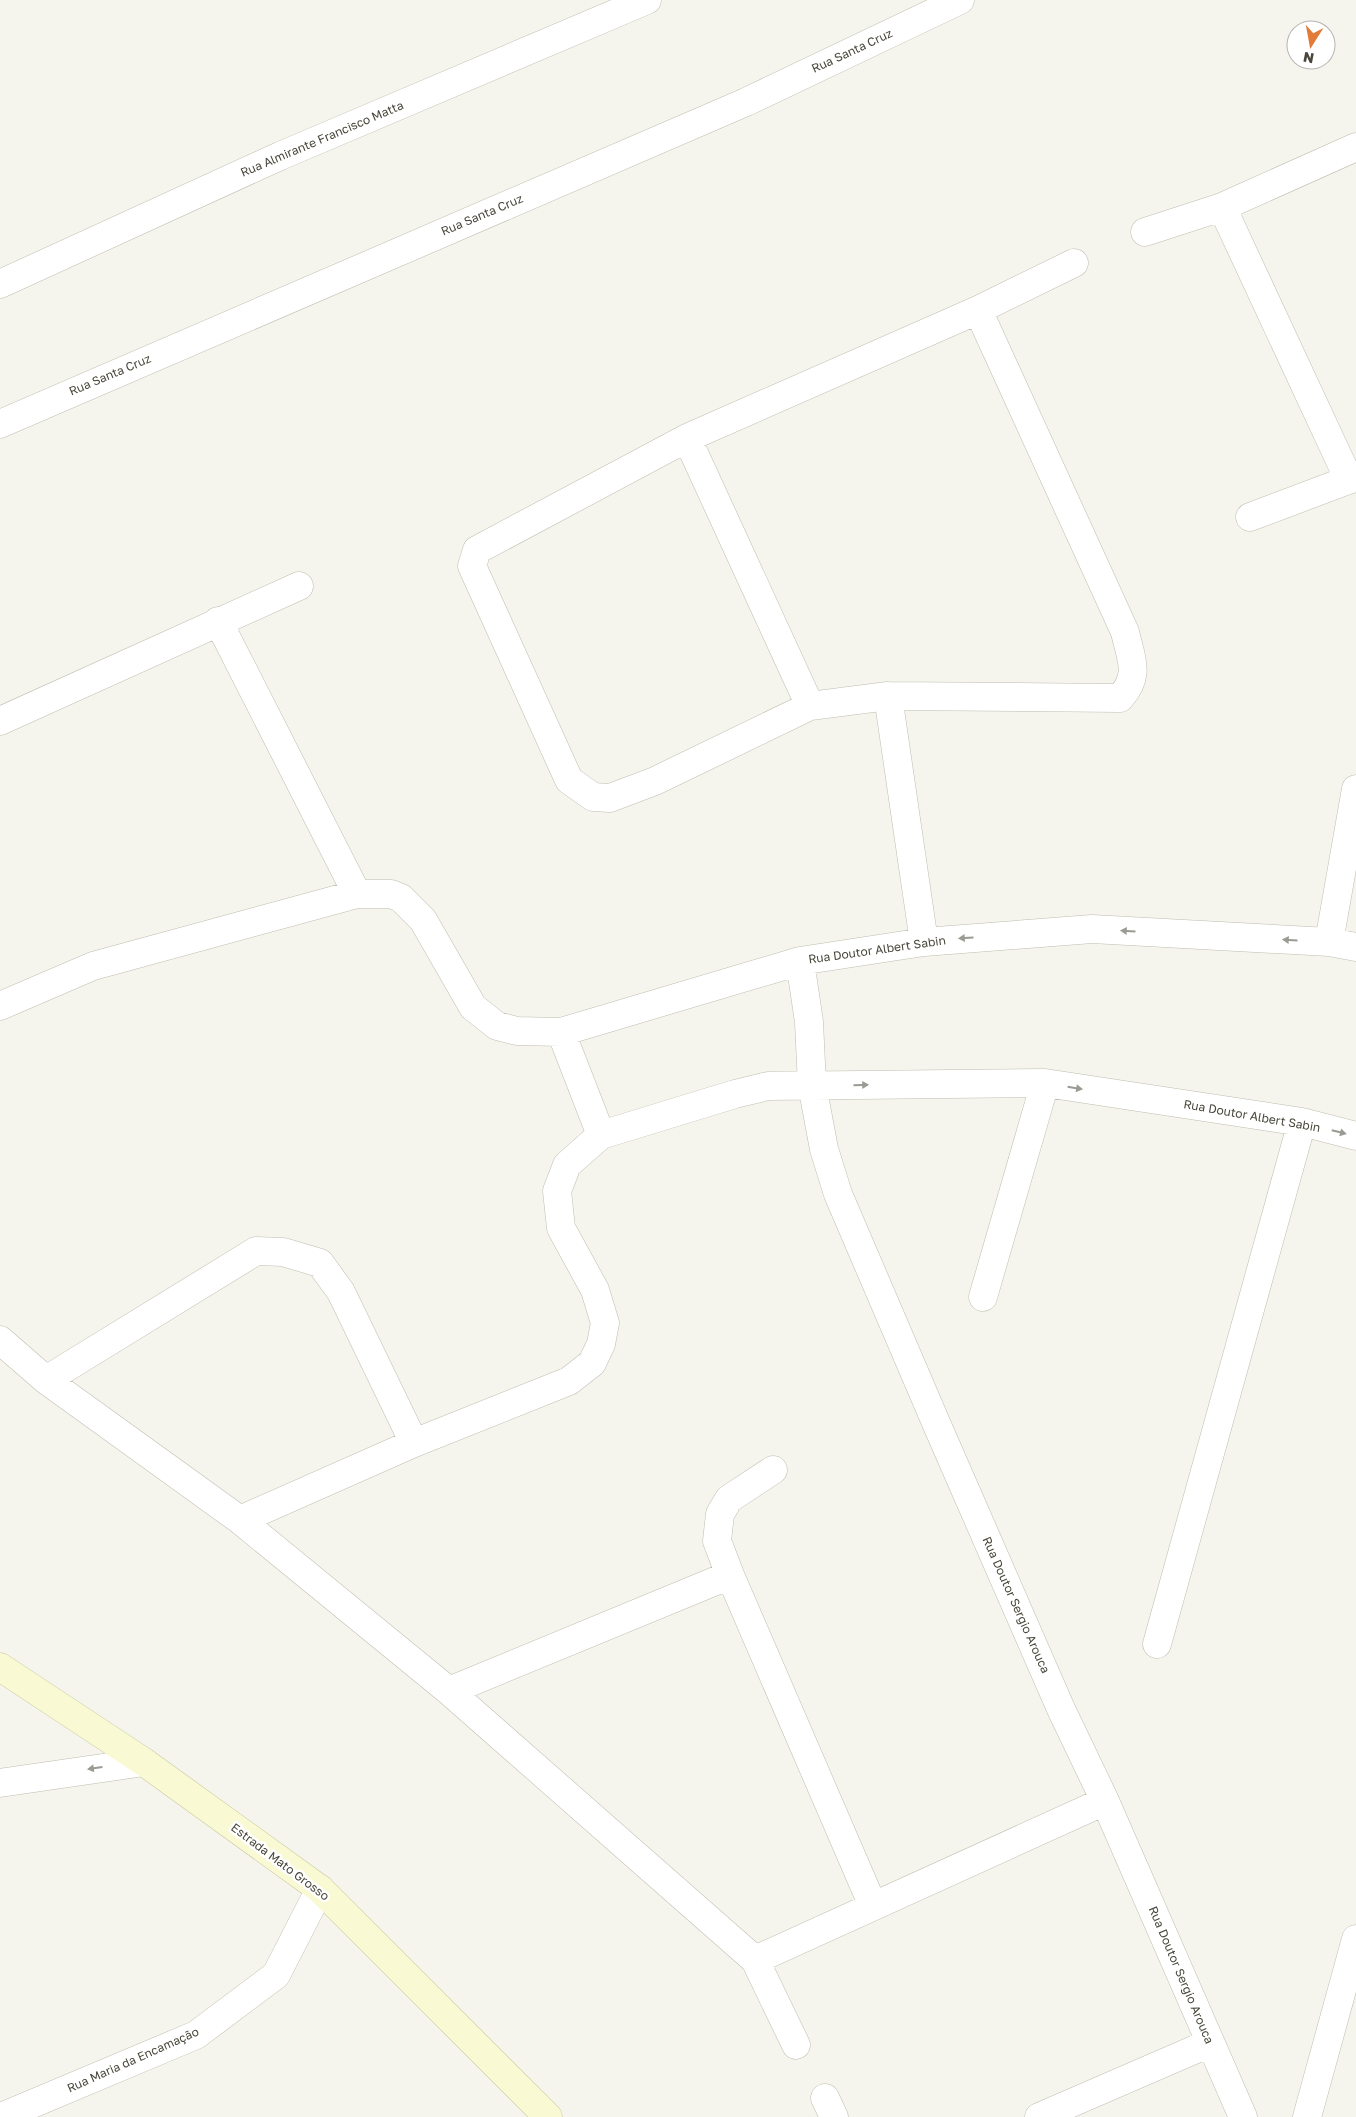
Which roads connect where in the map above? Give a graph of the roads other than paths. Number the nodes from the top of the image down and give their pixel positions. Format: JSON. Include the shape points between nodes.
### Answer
{"nodes":[{"id":1,"x":647,"y":0,"type":"edge"},
{"id":2,"x":960,"y":0,"type":"edge"},
{"id":3,"x":1356,"y":147,"type":"edge"},
{"id":4,"x":1222,"y":206,"type":"junction"},
{"id":5,"x":1145,"y":232,"type":"dead end"},
{"id":6,"x":1074,"y":263,"type":"dead end"},
{"id":7,"x":0,"y":284,"type":"edge"},
{"id":8,"x":978,"y":310,"type":"junction"},
{"id":9,"x":0,"y":424,"type":"edge"},
{"id":10,"x":687,"y":438,"type":"junction"},
{"id":11,"x":1352,"y":478,"type":"edge"},
{"id":12,"x":1250,"y":517,"type":"dead end"},
{"id":13,"x":299,"y":586,"type":"dead end"},
{"id":14,"x":218,"y":621,"type":"junction"},
{"id":15,"x":888,"y":696,"type":"junction"},
{"id":16,"x":810,"y":706,"type":"junction"},
{"id":17,"x":0,"y":721,"type":"edge"},
{"id":18,"x":1356,"y":789,"type":"edge"},
{"id":19,"x":356,"y":894,"type":"junction"},
{"id":20,"x":924,"y":942,"type":"junction"},
{"id":21,"x":1329,"y":942,"type":"junction"},
{"id":22,"x":1356,"y":947,"type":"edge"},
{"id":23,"x":800,"y":961,"type":"junction"},
{"id":24,"x":0,"y":1006,"type":"edge"},
{"id":25,"x":561,"y":1032,"type":"junction"},
{"id":26,"x":1044,"y":1083,"type":"junction"},
{"id":27,"x":812,"y":1086,"type":"junction"},
{"id":28,"x":1302,"y":1122,"type":"junction"},
{"id":29,"x":601,"y":1135,"type":"junction"},
{"id":30,"x":1356,"y":1136,"type":"edge"},
{"id":31,"x":983,"y":1297,"type":"dead end"},
{"id":32,"x":0,"y":1340,"type":"edge"},
{"id":33,"x":46,"y":1380,"type":"junction"},
{"id":34,"x":414,"y":1443,"type":"junction"},
{"id":35,"x":773,"y":1470,"type":"dead end"},
{"id":36,"x":240,"y":1520,"type":"junction"},
{"id":37,"x":730,"y":1575,"type":"junction"},
{"id":38,"x":1157,"y":1644,"type":"dead end"},
{"id":39,"x":0,"y":1667,"type":"edge"},
{"id":40,"x":450,"y":1691,"type":"junction"},
{"id":41,"x":144,"y":1762,"type":"junction"},
{"id":42,"x":1,"y":1776,"type":"edge"},
{"id":43,"x":1105,"y":1801,"type":"junction"},
{"id":44,"x":320,"y":1889,"type":"junction"},
{"id":45,"x":873,"y":1906,"type":"junction"},
{"id":46,"x":1356,"y":1939,"type":"edge"},
{"id":47,"x":755,"y":1960,"type":"junction"},
{"id":48,"x":1210,"y":2043,"type":"junction"},
{"id":49,"x":796,"y":2045,"type":"dead end"},
{"id":50,"x":1,"y":2117,"type":"edge"},
{"id":51,"x":548,"y":2117,"type":"edge"},
{"id":52,"x":1039,"y":2117,"type":"edge"},
{"id":53,"x":1243,"y":2117,"type":"edge"},
{"id":54,"x":1308,"y":2117,"type":"edge"}],
"edges":[{"from":1,"to":7,"type":"street","name":"Rua Almirante Francisco Matta","via":[[280,156]]},
{"from":2,"to":9,"type":"street","name":"Rua Santa Cruz","via":[[746,102]]},
{"from":3,"to":4,"type":"street"},
{"from":4,"to":5,"type":"street"},
{"from":4,"to":11,"type":"street"},
{"from":6,"to":8,"type":"street"},
{"from":8,"to":10,"type":"street"},
{"from":8,"to":15,"type":"street","via":[[1125,632],[1134,670],[1130,687],[1120,698]]},
{"from":10,"to":16,"type":"street"},
{"from":10,"to":16,"type":"street","via":[[477,550],[474,558],[472,566],[569,780],[593,797],[610,798],[655,781]]},
{"from":11,"to":12,"type":"street"},
{"from":13,"to":14,"type":"street"},
{"from":14,"to":17,"type":"street"},
{"from":14,"to":19,"type":"street"},
{"from":15,"to":16,"type":"street"},
{"from":15,"to":20,"type":"street"},
{"from":18,"to":21,"type":"street"},
{"from":19,"to":24,"type":"street","via":[[93,966]]},
{"from":19,"to":25,"type":"street","via":[[390,894],[401,898],[423,920],[473,1007],[497,1026],[517,1031]]},
{"from":21,"to":20,"type":"street","name":"Rua Doutor Albert Sabin","one_way":true,"via":[[1092,929]]},
{"from":20,"to":23,"type":"street","name":"Rua Doutor Albert Sabin"},
{"from":21,"to":22,"type":"street","name":"Rua Doutor Albert Sabin"},
{"from":23,"to":25,"type":"street"},
{"from":23,"to":27,"type":"street","name":"Rua Doutor Albert Sabin","via":[[809,1022]]},
{"from":25,"to":29,"type":"street"},
{"from":27,"to":26,"type":"street","name":"Rua Doutor Albert Sabin","one_way":true},
{"from":26,"to":28,"type":"street","name":"Rua Doutor Albert Sabin","one_way":true},
{"from":26,"to":31,"type":"street"},
{"from":27,"to":29,"type":"street","via":[[760,1088]]},
{"from":27,"to":43,"type":"street","name":"Rua Doutor Sergio Arouca","via":[[824,1149],[838,1194]]},
{"from":28,"to":30,"type":"street","name":"Rua Doutor Albert Sabin","one_way":true},
{"from":28,"to":38,"type":"street"},
{"from":29,"to":34,"type":"street","via":[[567,1166],[557,1191],[562,1228],[595,1290],[605,1324],[592,1363],[569,1381]]},
{"from":32,"to":33,"type":"street"},
{"from":33,"to":34,"type":"street","via":[[256,1251],[283,1252],[320,1263],[341,1292]]},
{"from":33,"to":36,"type":"street"},
{"from":34,"to":36,"type":"street"},
{"from":35,"to":37,"type":"street","via":[[729,1499],[720,1514],[717,1541]]},
{"from":36,"to":40,"type":"street"},
{"from":37,"to":40,"type":"street"},
{"from":37,"to":45,"type":"street"},
{"from":39,"to":41,"type":"main road","name":"Estrada Mato Grosso"},
{"from":40,"to":47,"type":"street"},
{"from":41,"to":42,"type":"street","one_way":true},
{"from":41,"to":44,"type":"main road","name":"Estrada Mato Grosso"},
{"from":43,"to":45,"type":"street"},
{"from":43,"to":48,"type":"street","name":"Rua Doutor Sergio Arouca"},
{"from":44,"to":50,"type":"street","name":"Rua Maria da Encamação","via":[[276,1975],[196,2035]]},
{"from":44,"to":51,"type":"main road","name":"Estrada Mato Grosso"},
{"from":45,"to":47,"type":"street"},
{"from":46,"to":54,"type":"street"},
{"from":47,"to":49,"type":"street"},
{"from":48,"to":52,"type":"street"},
{"from":48,"to":53,"type":"street","name":"Rua Doutor Sergio Arouca"}]}
